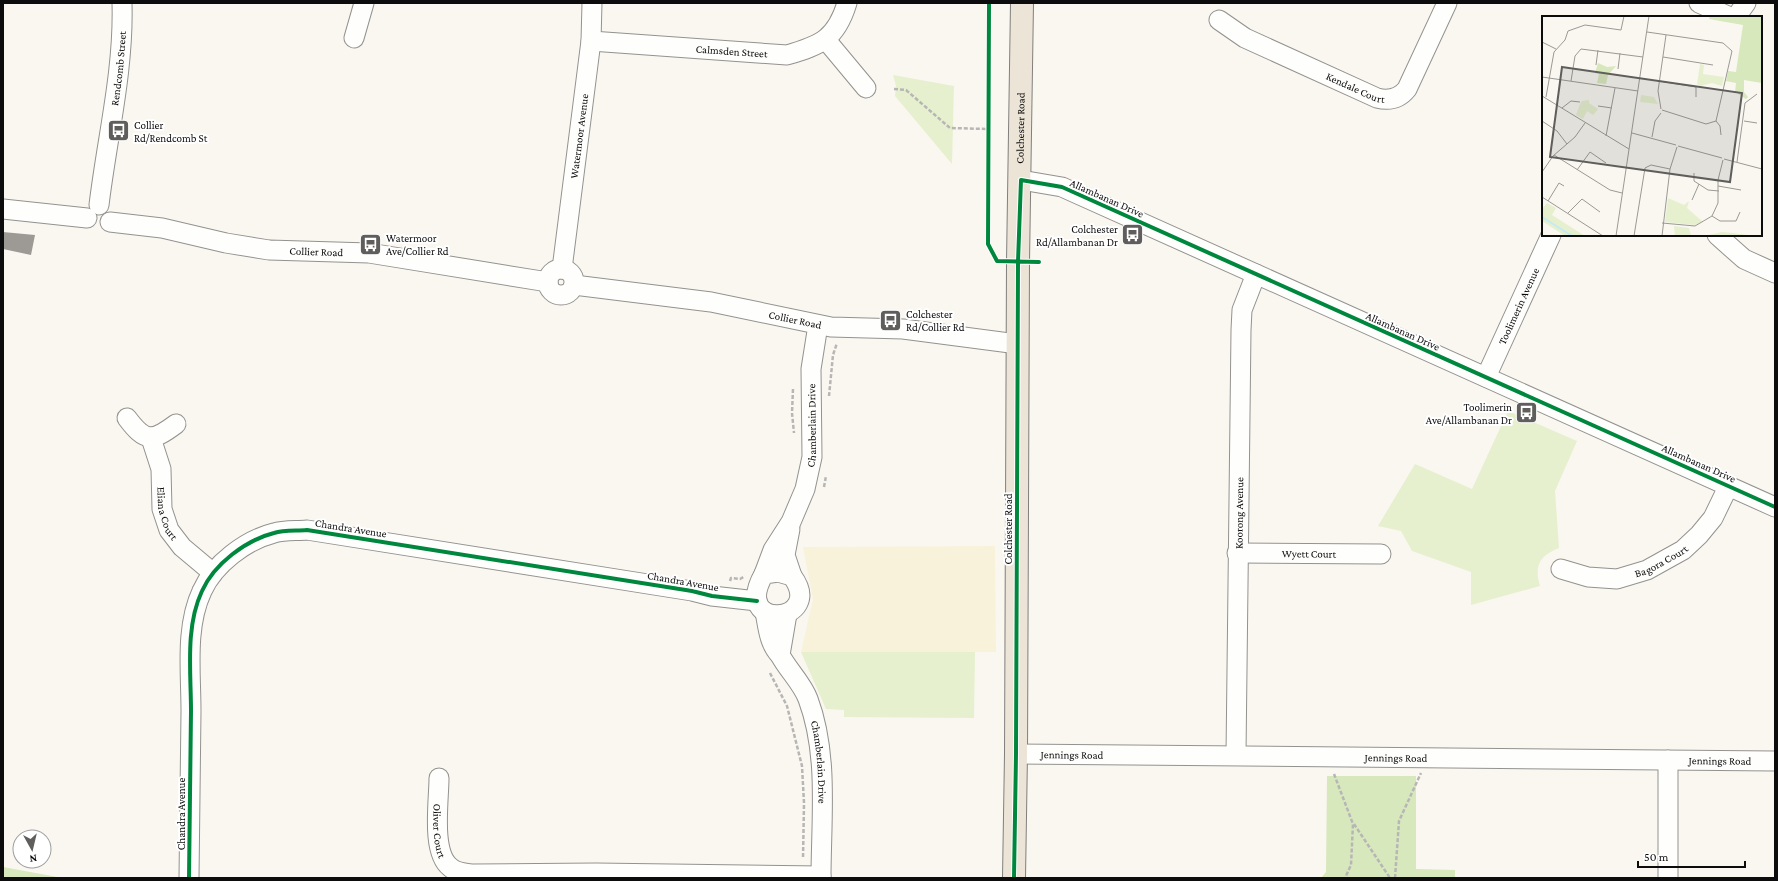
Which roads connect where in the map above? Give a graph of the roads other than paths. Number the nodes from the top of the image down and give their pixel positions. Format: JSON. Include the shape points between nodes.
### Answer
{"nodes":[{"id":1,"x":122,"y":3,"type":"edge"},
{"id":2,"x":364,"y":3,"type":"edge"},
{"id":3,"x":592,"y":3,"type":"edge"},
{"id":4,"x":847,"y":3,"type":"edge"},
{"id":5,"x":1022,"y":3,"type":"edge"},
{"id":6,"x":1447,"y":3,"type":"edge"},
{"id":7,"x":1699,"y":3,"type":"edge"},
{"id":8,"x":1746,"y":3,"type":"edge"},
{"id":9,"x":1728,"y":16,"type":"edge"},
{"id":10,"x":1737,"y":16,"type":"edge"},
{"id":11,"x":1219,"y":20,"type":"dead end"},
{"id":12,"x":354,"y":38,"type":"dead end"},
{"id":13,"x":826,"y":40,"type":"junction"},
{"id":14,"x":591,"y":41,"type":"junction"},
{"id":15,"x":866,"y":88,"type":"dead end"},
{"id":16,"x":1021,"y":180,"type":"junction"},
{"id":17,"x":3,"y":209,"type":"edge"},
{"id":18,"x":93,"y":211,"type":"junction"},
{"id":19,"x":1551,"y":236,"type":"edge"},
{"id":20,"x":1718,"y":236,"type":"edge"},
{"id":21,"x":562,"y":269,"type":"junction"},
{"id":22,"x":1256,"y":274,"type":"junction"},
{"id":23,"x":1775,"y":274,"type":"edge"},
{"id":24,"x":548,"y":282,"type":"junction"},
{"id":25,"x":574,"y":285,"type":"junction"},
{"id":26,"x":818,"y":325,"type":"junction"},
{"id":27,"x":1018,"y":344,"type":"junction"},
{"id":28,"x":1486,"y":378,"type":"junction"},
{"id":29,"x":127,"y":418,"type":"dead end"},
{"id":30,"x":176,"y":424,"type":"dead end"},
{"id":31,"x":151,"y":438,"type":"junction"},
{"id":32,"x":1728,"y":487,"type":"junction"},
{"id":33,"x":1775,"y":507,"type":"edge"},
{"id":34,"x":791,"y":522,"type":"junction"},
{"id":35,"x":1237,"y":553,"type":"junction"},
{"id":36,"x":1381,"y":554,"type":"dead end"},
{"id":37,"x":1562,"y":569,"type":"dead end"},
{"id":38,"x":213,"y":573,"type":"junction"},
{"id":39,"x":792,"y":576,"type":"junction"},
{"id":40,"x":761,"y":593,"type":"junction"},
{"id":41,"x":787,"y":614,"type":"junction"},
{"id":42,"x":780,"y":655,"type":"junction"},
{"id":43,"x":1016,"y":754,"type":"junction"},
{"id":44,"x":1236,"y":755,"type":"junction"},
{"id":45,"x":1668,"y":760,"type":"junction"},
{"id":46,"x":1775,"y":761,"type":"edge"},
{"id":47,"x":439,"y":778,"type":"dead end"},
{"id":48,"x":821,"y":877,"type":"edge"},
{"id":49,"x":189,"y":878,"type":"edge"},
{"id":50,"x":1014,"y":878,"type":"edge"},
{"id":51,"x":1668,"y":878,"type":"edge"}],
"edges":[{"from":1,"to":18,"type":"street","name":"Rendcomb Street","via":[[121,58]]},
{"from":2,"to":12,"type":"street"},
{"from":3,"to":14,"type":"street","name":"Watermoor Avenue"},
{"from":4,"to":13,"type":"street","name":"Calmsden Street","via":[[842,18]]},
{"from":5,"to":16,"type":"main road","name":"Colchester Road"},
{"from":6,"to":11,"type":"street","name":"Kendale Court","via":[[1407,90],[1396,99],[1386,100],[1245,38]]},
{"from":7,"to":9,"type":"street"},
{"from":8,"to":10,"type":"street"},
{"from":13,"to":14,"type":"street","name":"Calmsden Street","via":[[787,55]]},
{"from":13,"to":15,"type":"street"},
{"from":14,"to":21,"type":"street","name":"Watermoor Avenue"},
{"from":16,"to":22,"type":"street","name":"Allambanan Drive","via":[[1062,187]]},
{"from":16,"to":27,"type":"main road","name":"Colchester Road"},
{"from":17,"to":18,"type":"street"},
{"from":18,"to":24,"type":"street","name":"Collier Road","via":[[107,208],[110,222],[162,228],[269,250],[369,253]]},
{"from":19,"to":28,"type":"street","name":"Toolimerin Avenue"},
{"from":20,"to":23,"type":"street","via":[[1744,259]]},
{"from":21,"to":24,"type":"street","via":[[551,274]]},
{"from":21,"to":25,"type":"street","via":[[573,276]]},
{"from":22,"to":28,"type":"street","name":"Allambanan Drive"},
{"from":22,"to":35,"type":"street","name":"Koorong Avenue","via":[[1242,310]]},
{"from":24,"to":25,"type":"street","via":[[550,288],[560,294],[566,294]]},
{"from":25,"to":26,"type":"street","name":"Collier Road","via":[[711,302]]},
{"from":26,"to":27,"type":"street","name":"Collier Road","via":[[903,329]]},
{"from":26,"to":34,"type":"street","name":"Chamberlain Drive","via":[[811,368],[812,457],[806,489]]},
{"from":27,"to":43,"type":"main road","name":"Colchester Road"},
{"from":28,"to":32,"type":"street","name":"Allambanan Drive"},
{"from":29,"to":31,"type":"street","via":[[139,433]]},
{"from":30,"to":31,"type":"street","via":[[163,434]]},
{"from":31,"to":38,"type":"street","name":"Eliana Court","via":[[161,469],[162,509],[168,530],[182,547]]},
{"from":32,"to":33,"type":"street","name":"Allambanan Drive"},
{"from":32,"to":37,"type":"street","name":"Bagora Court","via":[[1713,518],[1700,535],[1684,550],[1647,570],[1617,579],[1588,577]]},
{"from":34,"to":39,"type":"street","name":"Chamberlain Drive","via":[[786,555]]},
{"from":34,"to":40,"type":"street","name":"Chamberlain Drive","via":[[773,550]]},
{"from":35,"to":36,"type":"street","name":"Wyett Court"},
{"from":35,"to":44,"type":"street","name":"Koorong Avenue"},
{"from":38,"to":40,"type":"street","name":"Chandra Avenue","via":[[234,554],[260,538],[274,533],[307,530],[712,596]]},
{"from":38,"to":49,"type":"street","name":"Chandra Avenue","via":[[200,595],[193,626]]},
{"from":39,"to":40,"type":"street","via":[[778,572]]},
{"from":39,"to":41,"type":"street","via":[[799,589],[799,596],[794,609]]},
{"from":40,"to":41,"type":"street","via":[[780,616]]},
{"from":40,"to":42,"type":"street","name":"Chamberlain Drive","via":[[770,637]]},
{"from":41,"to":42,"type":"street"},
{"from":42,"to":48,"type":"street","name":"Chamberlain Drive","via":[[807,698],[817,731],[822,777]]},
{"from":43,"to":44,"type":"street","name":"Jennings Road"},
{"from":43,"to":50,"type":"main road","name":"Colchester Road"},
{"from":44,"to":45,"type":"street","name":"Jennings Road"},
{"from":45,"to":46,"type":"street","name":"Jennings Road"},
{"from":45,"to":51,"type":"street"},
{"from":47,"to":48,"type":"street","name":"Oliver Court","via":[[439,851],[446,863],[457,872]]}]}
